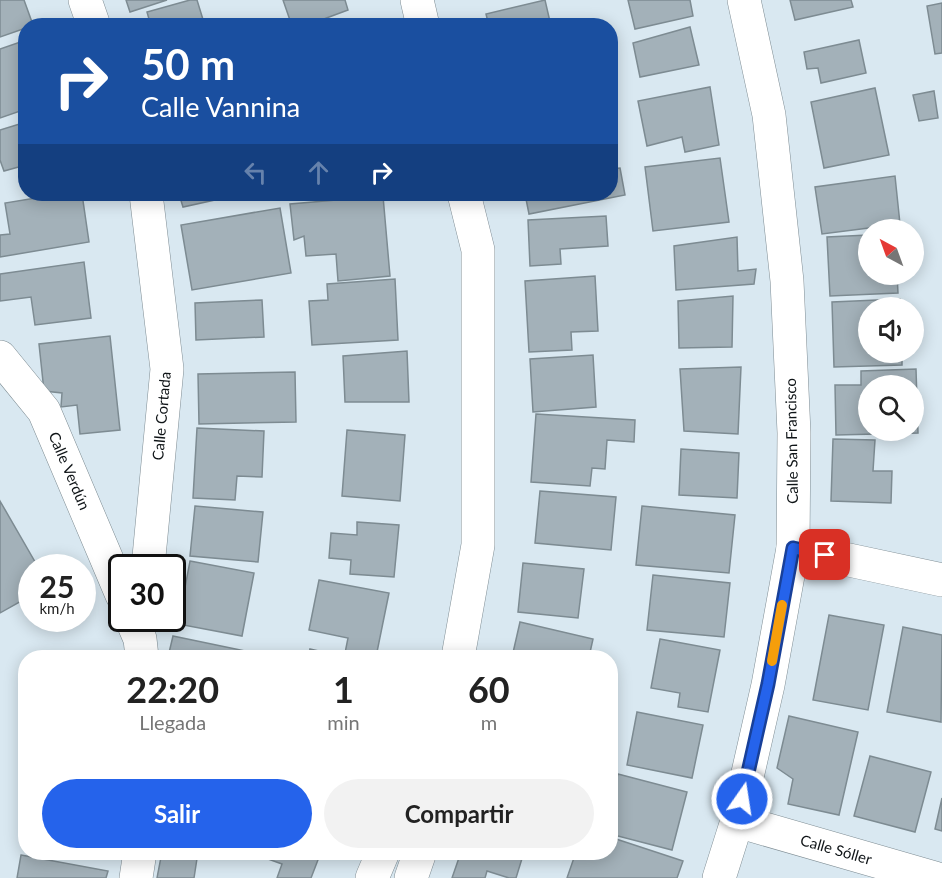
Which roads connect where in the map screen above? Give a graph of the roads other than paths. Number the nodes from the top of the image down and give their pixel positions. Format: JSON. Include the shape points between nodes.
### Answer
{"nodes":[{"id":1,"x":86,"y":0,"type":"edge"},
{"id":2,"x":417,"y":0,"type":"edge"},
{"id":3,"x":744,"y":0,"type":"edge"},
{"id":4,"x":92,"y":18,"type":"edge"},
{"id":5,"x":421,"y":18,"type":"edge"},
{"id":6,"x":147,"y":201,"type":"edge"},
{"id":7,"x":466,"y":201,"type":"edge"},
{"id":8,"x":0,"y":357,"type":"edge"},
{"id":9,"x":478,"y":545,"type":"junction"},
{"id":10,"x":793,"y":548,"type":"junction"},
{"id":11,"x":149,"y":554,"type":"edge"},
{"id":12,"x":108,"y":562,"type":"edge"},
{"id":13,"x":942,"y":580,"type":"edge"},
{"id":14,"x":447,"y":650,"type":"edge"},
{"id":15,"x":459,"y":650,"type":"edge"},
{"id":16,"x":737,"y":821,"type":"junction"},
{"id":17,"x":139,"y":860,"type":"edge"},
{"id":18,"x":380,"y":860,"type":"edge"},
{"id":19,"x":417,"y":860,"type":"edge"},
{"id":20,"x":136,"y":878,"type":"edge"},
{"id":21,"x":372,"y":878,"type":"edge"},
{"id":22,"x":411,"y":878,"type":"edge"},
{"id":23,"x":719,"y":878,"type":"edge"},
{"id":24,"x":935,"y":878,"type":"edge"}],
"edges":[{"from":1,"to":4,"type":"street"},
{"from":2,"to":5,"type":"street"},
{"from":3,"to":10,"type":"street","name":"Calle San Francisco","via":[[770,115],[787,281],[794,434]]},
{"from":6,"to":11,"type":"street","name":"Calle Cortada","via":[[167,369]]},
{"from":7,"to":9,"type":"street","via":[[478,250]]},
{"from":8,"to":12,"type":"street","name":"Calle Verdún","via":[[44,411]]},
{"from":9,"to":14,"type":"street"},
{"from":9,"to":15,"type":"street"},
{"from":10,"to":13,"type":"street"},
{"from":10,"to":16,"type":"street","name":"Calle San Francisco"},
{"from":16,"to":23,"type":"street","name":"Calle San Francisco"},
{"from":16,"to":24,"type":"street","name":"Calle Sóller"},
{"from":17,"to":20,"type":"street"},
{"from":18,"to":21,"type":"street"},
{"from":19,"to":22,"type":"street"}]}
